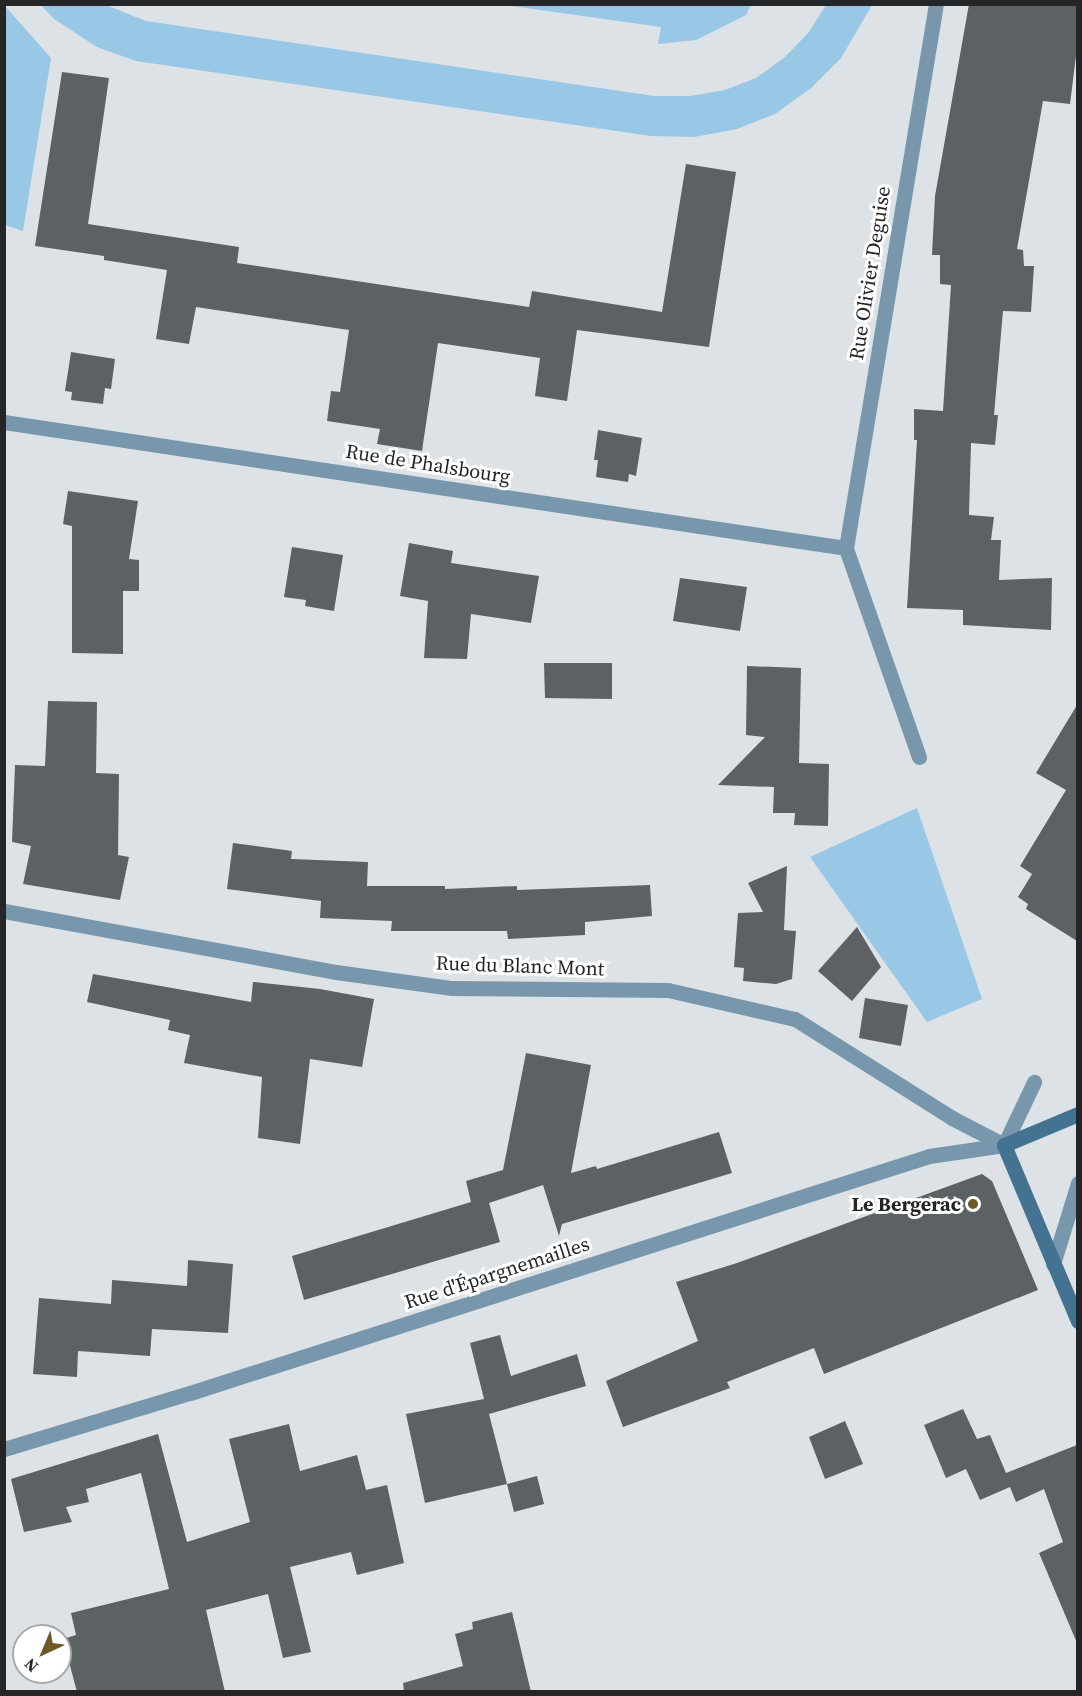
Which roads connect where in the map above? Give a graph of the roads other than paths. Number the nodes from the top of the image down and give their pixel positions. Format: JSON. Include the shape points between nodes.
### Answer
{"nodes":[{"id":1,"x":936,"y":4,"type":"edge"},
{"id":2,"x":4,"y":422,"type":"edge"},
{"id":3,"x":846,"y":548,"type":"junction"},
{"id":4,"x":919,"y":757,"type":"dead end"},
{"id":5,"x":4,"y":911,"type":"edge"},
{"id":6,"x":1034,"y":1082,"type":"dead end"},
{"id":7,"x":1077,"y":1114,"type":"edge"},
{"id":8,"x":1004,"y":1145,"type":"junction"},
{"id":9,"x":1077,"y":1183,"type":"edge"},
{"id":10,"x":1053,"y":1264,"type":"junction"},
{"id":11,"x":1077,"y":1321,"type":"edge"},
{"id":12,"x":4,"y":1449,"type":"edge"}],
"edges":[{"from":1,"to":3,"type":"street","name":"Rue Olivier Deguise"},
{"from":2,"to":3,"type":"street","name":"Rue de Phalsbourg"},
{"from":3,"to":4,"type":"street"},
{"from":5,"to":8,"type":"street","name":"Rue du Blanc Mont","via":[[336,972],[429,985],[668,990],[795,1019],[952,1118]]},
{"from":6,"to":8,"type":"street"},
{"from":7,"to":8,"type":"main road"},
{"from":8,"to":10,"type":"main road"},
{"from":8,"to":12,"type":"street","name":"Rue d'Épargnemailles","via":[[929,1156],[190,1394]]},
{"from":9,"to":10,"type":"street"},
{"from":10,"to":11,"type":"main road"}]}
